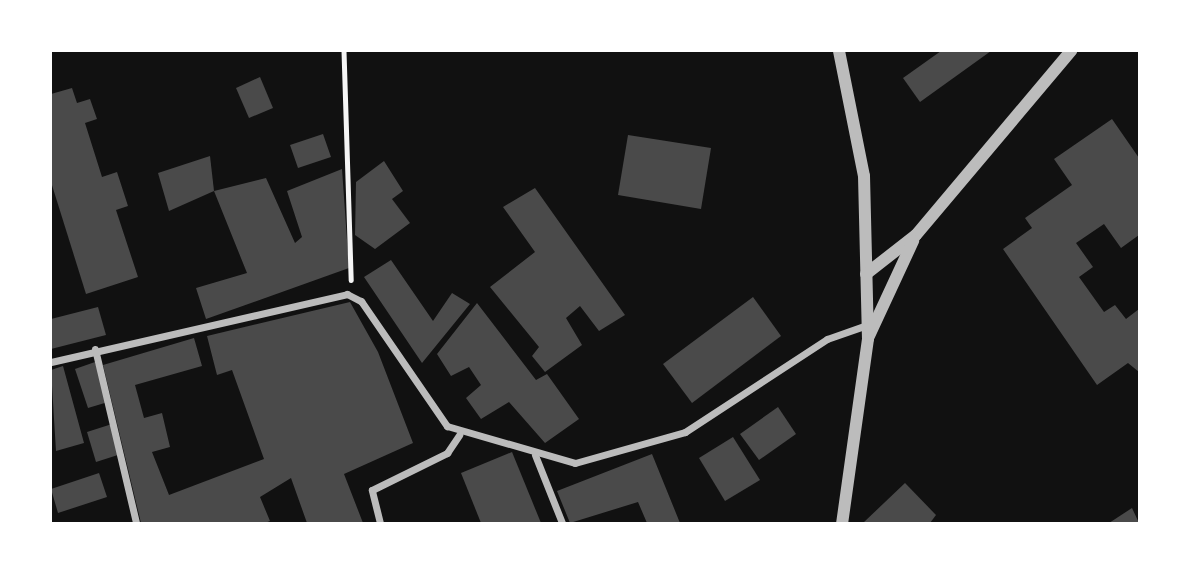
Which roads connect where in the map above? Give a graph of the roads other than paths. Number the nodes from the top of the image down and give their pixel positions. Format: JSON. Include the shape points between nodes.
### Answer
{"nodes":[{"id":1,"x":839,"y":51,"type":"edge"},
{"id":2,"x":1071,"y":51,"type":"edge"},
{"id":3,"x":916,"y":235,"type":"junction"},
{"id":4,"x":866,"y":274,"type":"junction"},
{"id":5,"x":867,"y":325,"type":"junction"},
{"id":6,"x":868,"y":340,"type":"junction"},
{"id":7,"x":95,"y":349,"type":"junction"},
{"id":8,"x":51,"y":362,"type":"edge"},
{"id":9,"x":459,"y":435,"type":"junction"},
{"id":10,"x":535,"y":455,"type":"junction"},
{"id":11,"x":136,"y":523,"type":"edge"},
{"id":12,"x":380,"y":523,"type":"edge"},
{"id":13,"x":562,"y":523,"type":"edge"},
{"id":14,"x":842,"y":523,"type":"edge"}],
"edges":[{"from":1,"to":4,"type":"street","via":[[864,176]]},
{"from":2,"to":3,"type":"street"},
{"from":3,"to":4,"type":"street"},
{"from":3,"to":6,"type":"street"},
{"from":4,"to":5,"type":"street"},
{"from":5,"to":6,"type":"street"},
{"from":5,"to":10,"type":"street","via":[[827,339],[716,413],[648,447],[575,463]]},
{"from":6,"to":14,"type":"street"},
{"from":7,"to":8,"type":"street"},
{"from":7,"to":9,"type":"street","via":[[347,294],[360,301],[434,413]]},
{"from":7,"to":11,"type":"street"},
{"from":9,"to":10,"type":"street"},
{"from":9,"to":12,"type":"street","via":[[447,453],[372,490]]},
{"from":10,"to":13,"type":"street"}]}
